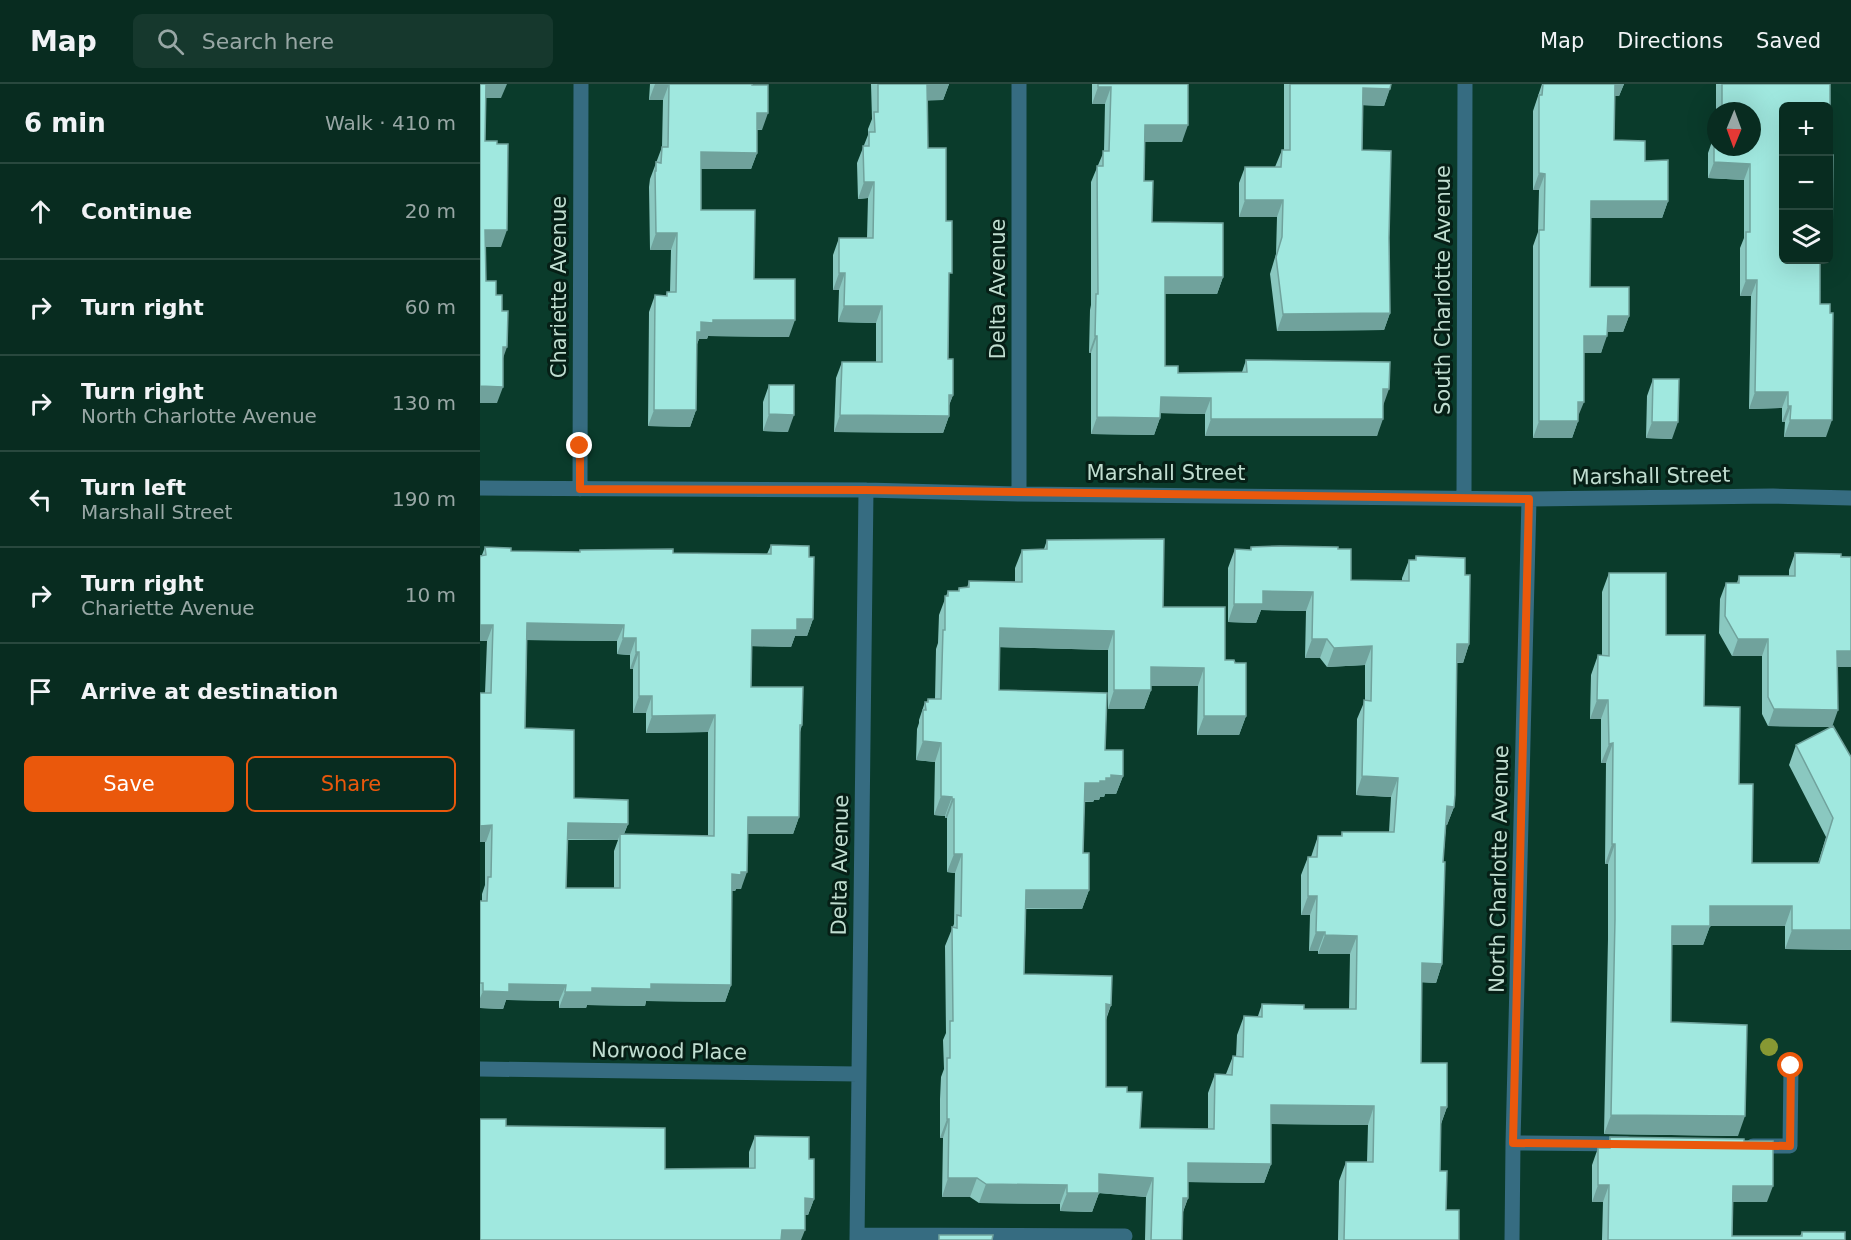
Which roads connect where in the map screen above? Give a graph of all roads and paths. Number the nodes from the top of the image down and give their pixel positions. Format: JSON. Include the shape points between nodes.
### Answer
{"nodes":[{"id":1,"x":581,"y":84,"type":"edge"},
{"id":2,"x":1019,"y":84,"type":"edge"},
{"id":3,"x":1465,"y":84,"type":"edge"},
{"id":4,"x":480,"y":488,"type":"edge"},
{"id":5,"x":580,"y":489,"type":"junction"},
{"id":6,"x":866,"y":490,"type":"junction"},
{"id":7,"x":1018,"y":494,"type":"junction"},
{"id":8,"x":1464,"y":497,"type":"junction"},
{"id":9,"x":1851,"y":498,"type":"edge"},
{"id":10,"x":1529,"y":499,"type":"junction"},
{"id":11,"x":1791,"y":1066,"type":"dead end"},
{"id":12,"x":480,"y":1069,"type":"edge"},
{"id":13,"x":858,"y":1074,"type":"junction"},
{"id":14,"x":1513,"y":1143,"type":"junction"},
{"id":15,"x":1640,"y":1144,"type":"edge"},
{"id":16,"x":1744,"y":1146,"type":"edge"},
{"id":17,"x":1125,"y":1236,"type":"dead end"},
{"id":18,"x":858,"y":1238,"type":"edge"},
{"id":19,"x":1512,"y":1240,"type":"edge"}],
"edges":[{"from":1,"to":5,"type":"street","name":"Chariette Avenue"},
{"from":2,"to":7,"type":"street","name":"Delta Avenue"},
{"from":3,"to":8,"type":"street","name":"South Charlotte Avenue"},
{"from":4,"to":5,"type":"street","name":"Marshall Street"},
{"from":5,"to":6,"type":"street","name":"Marshall Street"},
{"from":6,"to":7,"type":"street","name":"Marshall Street"},
{"from":6,"to":13,"type":"street","name":"Delta Avenue"},
{"from":7,"to":8,"type":"street","name":"Marshall Street"},
{"from":8,"to":10,"type":"street","name":"Marshall Street"},
{"from":9,"to":10,"type":"street","name":"Marshall Street"},
{"from":10,"to":14,"type":"street","name":"North Charlotte Avenue"},
{"from":11,"to":16,"type":"street","via":[[1790,1146]]},
{"from":12,"to":13,"type":"street","name":"Norwood Place"},
{"from":13,"to":18,"type":"street","name":"Delta Avenue"},
{"from":14,"to":15,"type":"street"},
{"from":14,"to":19,"type":"street","name":"North Charlotte Avenue"},
{"from":17,"to":18,"type":"street"}]}
